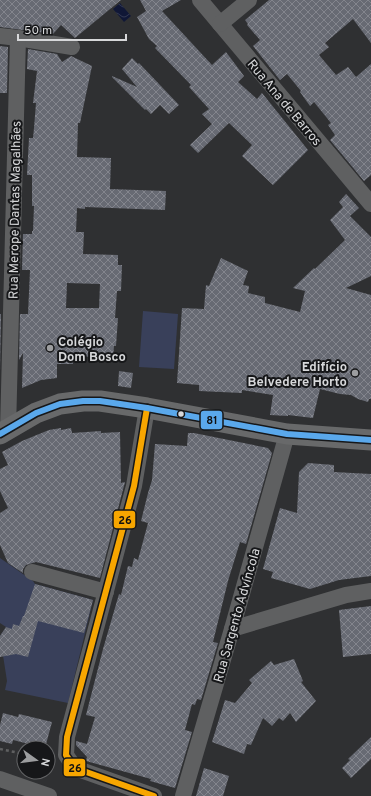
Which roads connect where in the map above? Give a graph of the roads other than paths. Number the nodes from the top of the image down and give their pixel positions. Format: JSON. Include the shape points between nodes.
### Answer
{"nodes":[{"id":1,"x":200,"y":0,"type":"edge"},
{"id":2,"x":249,"y":0,"type":"edge"},
{"id":3,"x":220,"y":24,"type":"junction"},
{"id":4,"x":0,"y":36,"type":"edge"},
{"id":5,"x":18,"y":38,"type":"junction"},
{"id":6,"x":72,"y":47,"type":"dead end"},
{"id":7,"x":371,"y":204,"type":"edge"},
{"id":8,"x":148,"y":408,"type":"junction"},
{"id":9,"x":4,"y":432,"type":"edge"},
{"id":10,"x":287,"y":434,"type":"junction"},
{"id":11,"x":371,"y":440,"type":"edge"},
{"id":12,"x":32,"y":572,"type":"dead end"},
{"id":13,"x":371,"y":591,"type":"edge"},
{"id":14,"x":106,"y":592,"type":"junction"},
{"id":15,"x":232,"y":629,"type":"junction"},
{"id":16,"x":0,"y":779,"type":"edge"},
{"id":17,"x":50,"y":796,"type":"edge"},
{"id":18,"x":154,"y":796,"type":"edge"},
{"id":19,"x":183,"y":796,"type":"edge"}],
"edges":[{"from":1,"to":3,"type":"street","name":"Rua Ana de Barros"},
{"from":2,"to":3,"type":"street"},
{"from":3,"to":7,"type":"street","name":"Rua Ana de Barros"},
{"from":4,"to":5,"type":"street"},
{"from":5,"to":6,"type":"street"},
{"from":5,"to":9,"type":"street","name":"Rua Merope Dantas Magalhães"},
{"from":8,"to":9,"type":"main road","via":[[100,401],[60,404],[36,413]]},
{"from":8,"to":10,"type":"main road"},
{"from":8,"to":14,"type":"street","via":[[134,486]]},
{"from":10,"to":11,"type":"main road"},
{"from":10,"to":15,"type":"street","name":"Rua Sargento Advíncola"},
{"from":12,"to":14,"type":"street"},
{"from":13,"to":15,"type":"street","via":[[332,599]]},
{"from":14,"to":18,"type":"street","via":[[66,742],[66,755],[75,768]]},
{"from":15,"to":19,"type":"street","name":"Rua Sargento Advíncola"},
{"from":16,"to":17,"type":"street"}]}
